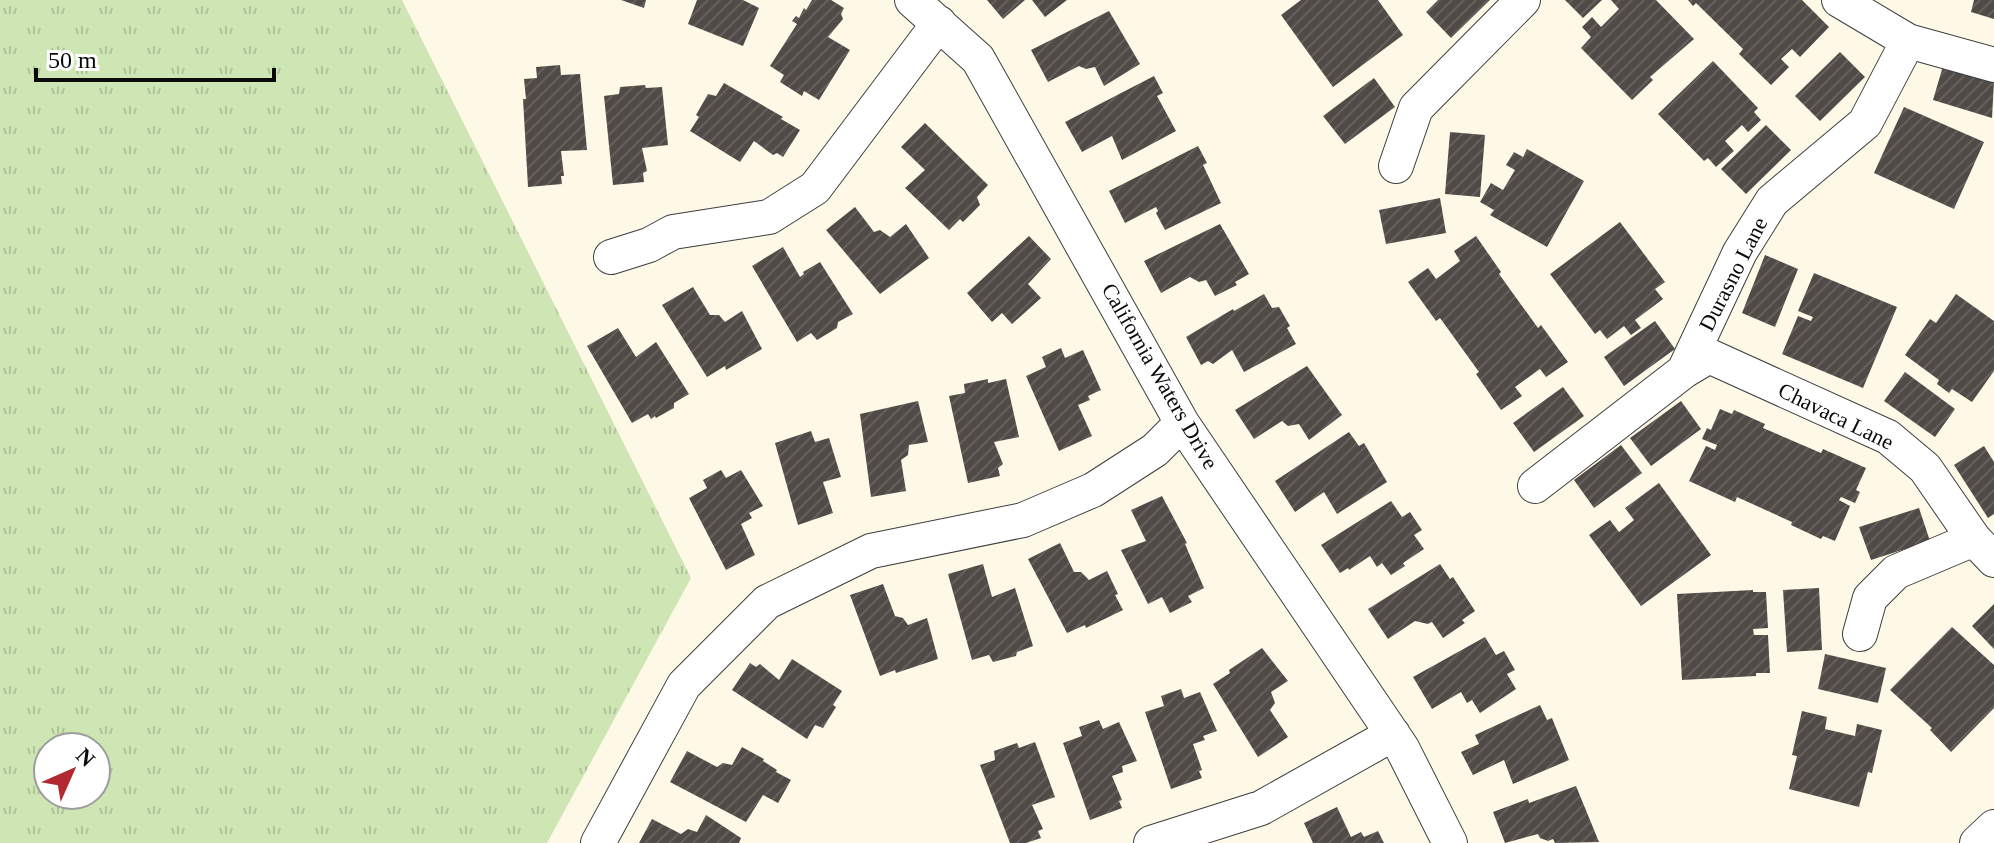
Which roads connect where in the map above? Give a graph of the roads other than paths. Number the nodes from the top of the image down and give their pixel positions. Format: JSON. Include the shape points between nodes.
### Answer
{"nodes":[{"id":1,"x":912,"y":0,"type":"edge"},
{"id":2,"x":1523,"y":0,"type":"edge"},
{"id":3,"x":1839,"y":0,"type":"edge"},
{"id":4,"x":939,"y":23,"type":"junction"},
{"id":5,"x":1908,"y":41,"type":"junction"},
{"id":6,"x":1994,"y":65,"type":"edge"},
{"id":7,"x":1396,"y":166,"type":"dead end"},
{"id":8,"x":611,"y":257,"type":"dead end"},
{"id":9,"x":1684,"y":371,"type":"junction"},
{"id":10,"x":1182,"y":423,"type":"junction"},
{"id":11,"x":1535,"y":486,"type":"dead end"},
{"id":12,"x":1984,"y":550,"type":"edge"},
{"id":13,"x":1860,"y":634,"type":"dead end"},
{"id":14,"x":1393,"y":734,"type":"junction"},
{"id":15,"x":1994,"y":827,"type":"edge"},
{"id":16,"x":598,"y":843,"type":"edge"},
{"id":17,"x":1151,"y":843,"type":"edge"},
{"id":18,"x":1450,"y":843,"type":"edge"},
{"id":19,"x":1977,"y":843,"type":"edge"}],
"edges":[{"from":1,"to":4,"type":"street","name":"California Waters Drive"},
{"from":2,"to":7,"type":"street","via":[[1416,108]]},
{"from":3,"to":5,"type":"street"},
{"from":4,"to":8,"type":"street","via":[[815,188],[769,217],[673,232]]},
{"from":4,"to":10,"type":"street","name":"California Waters Drive","via":[[978,59]]},
{"from":5,"to":6,"type":"street"},
{"from":5,"to":9,"type":"street","name":"Durasno Lane","via":[[1865,123],[1772,201],[1740,252]]},
{"from":9,"to":11,"type":"street","name":"Durasno Lane"},
{"from":9,"to":12,"type":"street","name":"Chavaca Lane","via":[[1709,356],[1888,437],[1925,468]]},
{"from":10,"to":14,"type":"street","name":"California Waters Drive"},
{"from":10,"to":16,"type":"street","via":[[1155,450],[1093,490],[1023,520],[871,551],[767,602],[684,685]]},
{"from":12,"to":13,"type":"street","via":[[1896,572],[1870,598]]},
{"from":14,"to":17,"type":"street","via":[[1261,808]]},
{"from":14,"to":18,"type":"street","name":"California Waters Drive"},
{"from":15,"to":19,"type":"street"}]}
